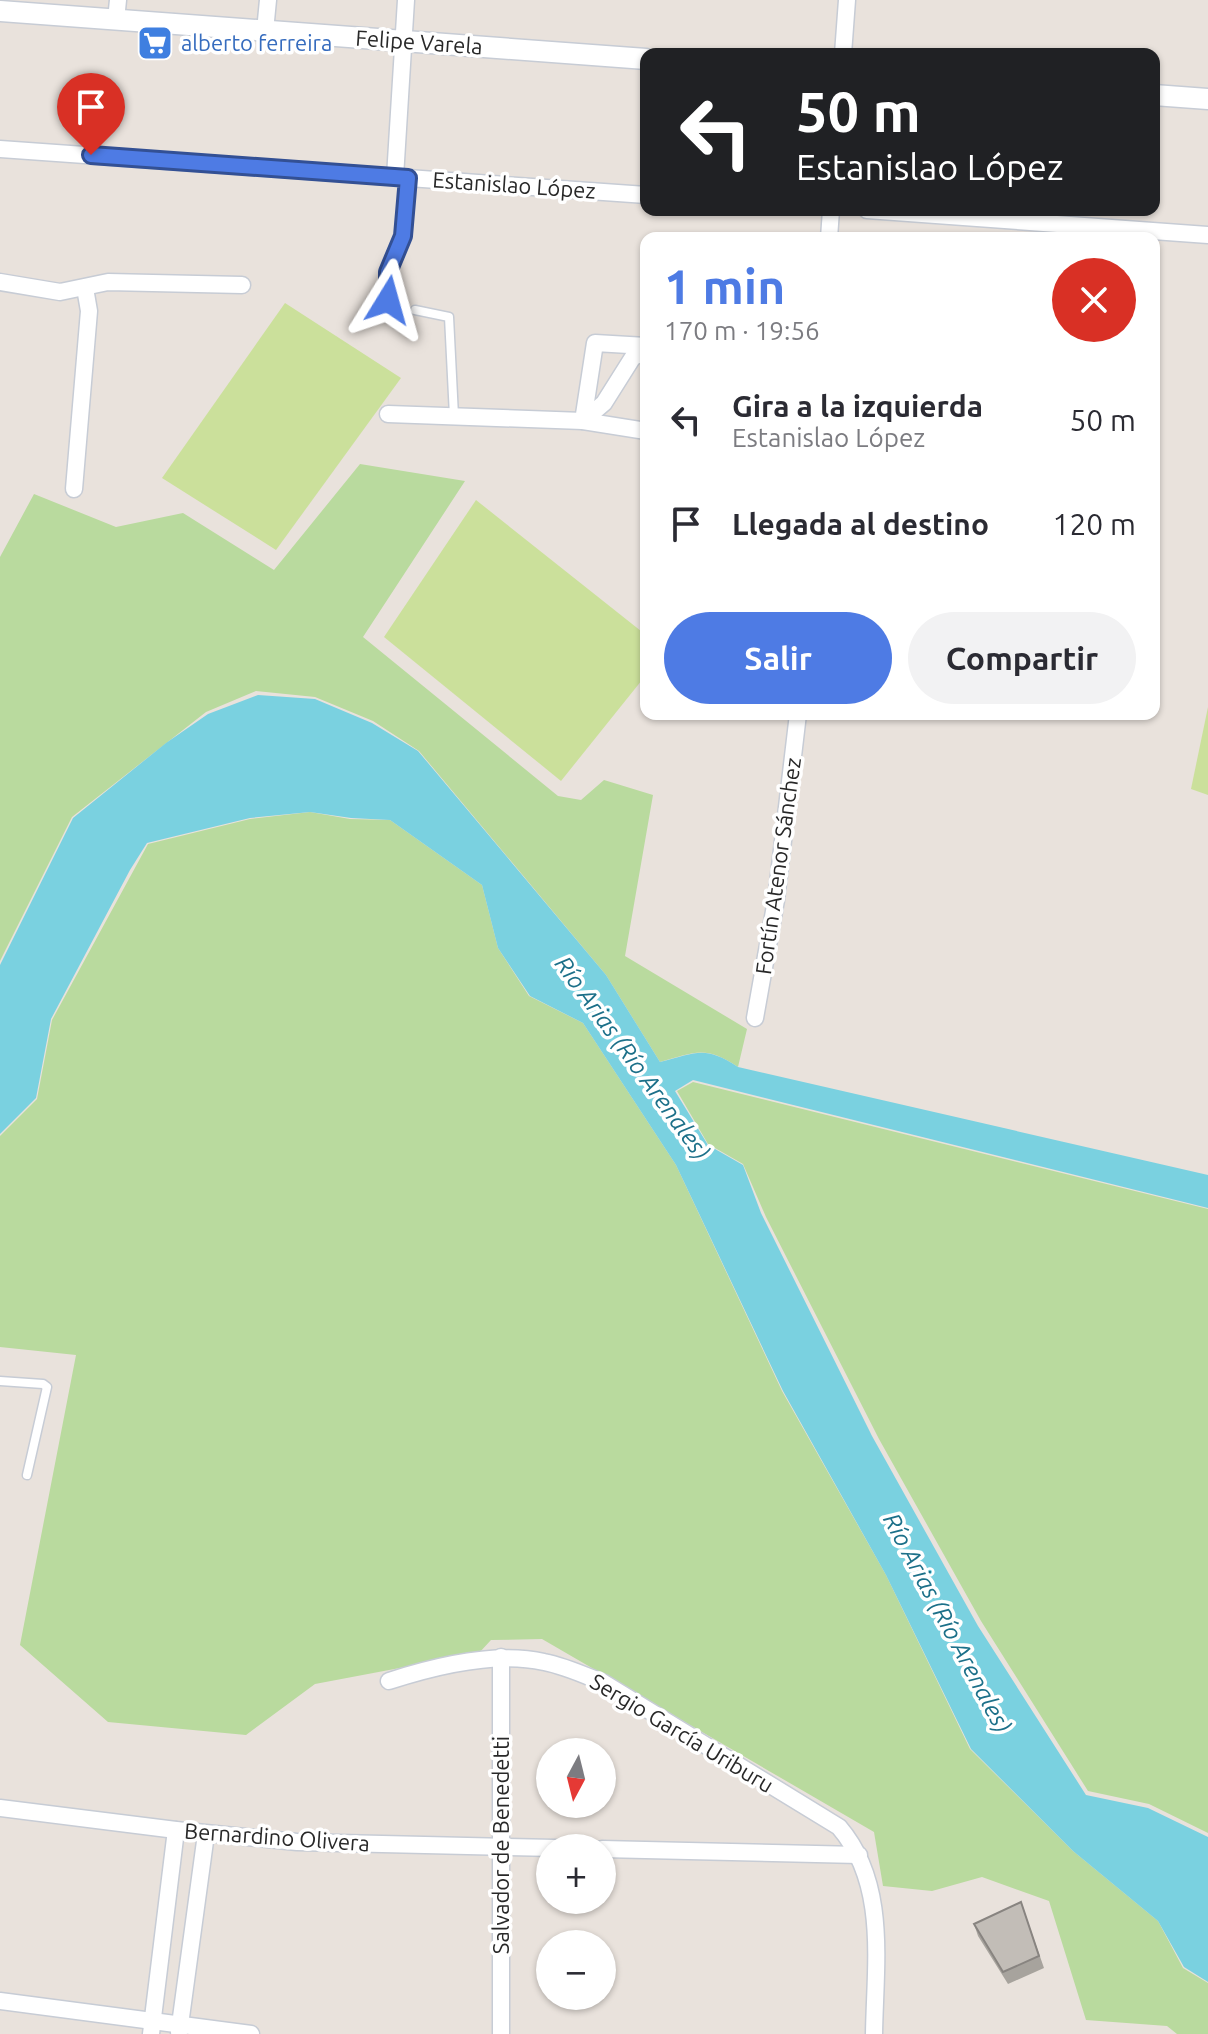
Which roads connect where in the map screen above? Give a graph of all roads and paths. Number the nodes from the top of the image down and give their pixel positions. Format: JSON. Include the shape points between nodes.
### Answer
{"nodes":[{"id":1,"x":268,"y":0,"type":"edge"},
{"id":2,"x":406,"y":0,"type":"edge"},
{"id":3,"x":847,"y":0,"type":"edge"},
{"id":4,"x":117,"y":10,"type":"edge"},
{"id":5,"x":0,"y":11,"type":"edge"},
{"id":6,"x":265,"y":31,"type":"junction"},
{"id":7,"x":403,"y":41,"type":"junction"},
{"id":8,"x":843,"y":48,"type":"edge"},
{"id":9,"x":640,"y":59,"type":"edge"},
{"id":10,"x":1160,"y":95,"type":"edge"},
{"id":11,"x":1208,"y":99,"type":"edge"},
{"id":12,"x":0,"y":149,"type":"edge"},
{"id":13,"x":402,"y":178,"type":"junction"},
{"id":14,"x":640,"y":195,"type":"edge"},
{"id":15,"x":949,"y":216,"type":"edge"},
{"id":16,"x":1208,"y":235,"type":"edge"},
{"id":17,"x":0,"y":282,"type":"edge"},
{"id":18,"x":242,"y":285,"type":"dead end"},
{"id":19,"x":85,"y":288,"type":"junction"},
{"id":20,"x":388,"y":300,"type":"dead end"},
{"id":21,"x":415,"y":310,"type":"dead end"},
{"id":22,"x":640,"y":346,"type":"edge"},
{"id":23,"x":640,"y":354,"type":"edge"},
{"id":24,"x":388,"y":414,"type":"dead end"},
{"id":25,"x":454,"y":416,"type":"junction"},
{"id":26,"x":583,"y":421,"type":"junction"},
{"id":27,"x":640,"y":430,"type":"edge"},
{"id":28,"x":74,"y":489,"type":"dead end"},
{"id":29,"x":797,"y":720,"type":"edge"},
{"id":30,"x":755,"y":1018,"type":"dead end"},
{"id":31,"x":0,"y":1381,"type":"edge"},
{"id":32,"x":27,"y":1475,"type":"dead end"},
{"id":33,"x":501,"y":1657,"type":"junction"},
{"id":34,"x":389,"y":1681,"type":"dead end"},
{"id":35,"x":0,"y":1808,"type":"edge"},
{"id":36,"x":176,"y":1830,"type":"junction"},
{"id":37,"x":206,"y":1834,"type":"junction"},
{"id":38,"x":501,"y":1847,"type":"junction"},
{"id":39,"x":536,"y":1848,"type":"edge"},
{"id":40,"x":616,"y":1849,"type":"edge"},
{"id":41,"x":859,"y":1855,"type":"junction"},
{"id":42,"x":0,"y":2001,"type":"edge"},
{"id":43,"x":152,"y":2027,"type":"edge"},
{"id":44,"x":180,"y":2029,"type":"edge"},
{"id":45,"x":251,"y":2034,"type":"edge"},
{"id":46,"x":501,"y":2034,"type":"edge"},
{"id":47,"x":874,"y":2034,"type":"edge"}],
"edges":[{"from":1,"to":6,"type":"street"},
{"from":2,"to":7,"type":"street"},
{"from":3,"to":8,"type":"street"},
{"from":4,"to":5,"type":"street","name":"Felipe Varela"},
{"from":4,"to":6,"type":"street","name":"Felipe Varela"},
{"from":6,"to":7,"type":"street","name":"Felipe Varela"},
{"from":7,"to":9,"type":"street","name":"Felipe Varela"},
{"from":7,"to":13,"type":"street"},
{"from":10,"to":11,"type":"street"},
{"from":12,"to":13,"type":"street","name":"Estanislao López"},
{"from":13,"to":14,"type":"street","name":"Estanislao López"},
{"from":13,"to":20,"type":"lane","via":[[403,236],[388,272]]},
{"from":15,"to":16,"type":"street"},
{"from":17,"to":19,"type":"street","via":[[60,292]]},
{"from":18,"to":19,"type":"street","via":[[108,282]]},
{"from":19,"to":28,"type":"street","via":[[89,311]]},
{"from":21,"to":25,"type":"lane","via":[[449,317]]},
{"from":22,"to":26,"type":"street","via":[[595,343]]},
{"from":23,"to":26,"type":"street","via":[[633,357],[604,403]]},
{"from":24,"to":25,"type":"street"},
{"from":25,"to":26,"type":"street"},
{"from":26,"to":27,"type":"street"},
{"from":29,"to":30,"type":"street","name":"Fortín Atenor Sánchez","via":[[776,900]]},
{"from":31,"to":32,"type":"lane","via":[[46,1385]]},
{"from":33,"to":34,"type":"street","name":"Sergio García Uriburu"},
{"from":33,"to":38,"type":"street","name":"Salvador de Benedetti"},
{"from":33,"to":41,"type":"street","name":"Sergio García Uriburu","via":[[542,1661],[604,1683],[839,1827]]},
{"from":35,"to":36,"type":"street","name":"Bernardino Olivera"},
{"from":36,"to":37,"type":"street","name":"Bernardino Olivera"},
{"from":36,"to":43,"type":"street"},
{"from":37,"to":38,"type":"street","name":"Bernardino Olivera"},
{"from":37,"to":44,"type":"street"},
{"from":38,"to":39,"type":"street","name":"Bernardino Olivera"},
{"from":38,"to":46,"type":"street","name":"Salvador de Benedetti"},
{"from":40,"to":41,"type":"street"},
{"from":41,"to":47,"type":"street","name":"Sergio García Uriburu","via":[[875,1911]]},
{"from":42,"to":43,"type":"street"},
{"from":43,"to":44,"type":"street"},
{"from":44,"to":45,"type":"street"}]}
